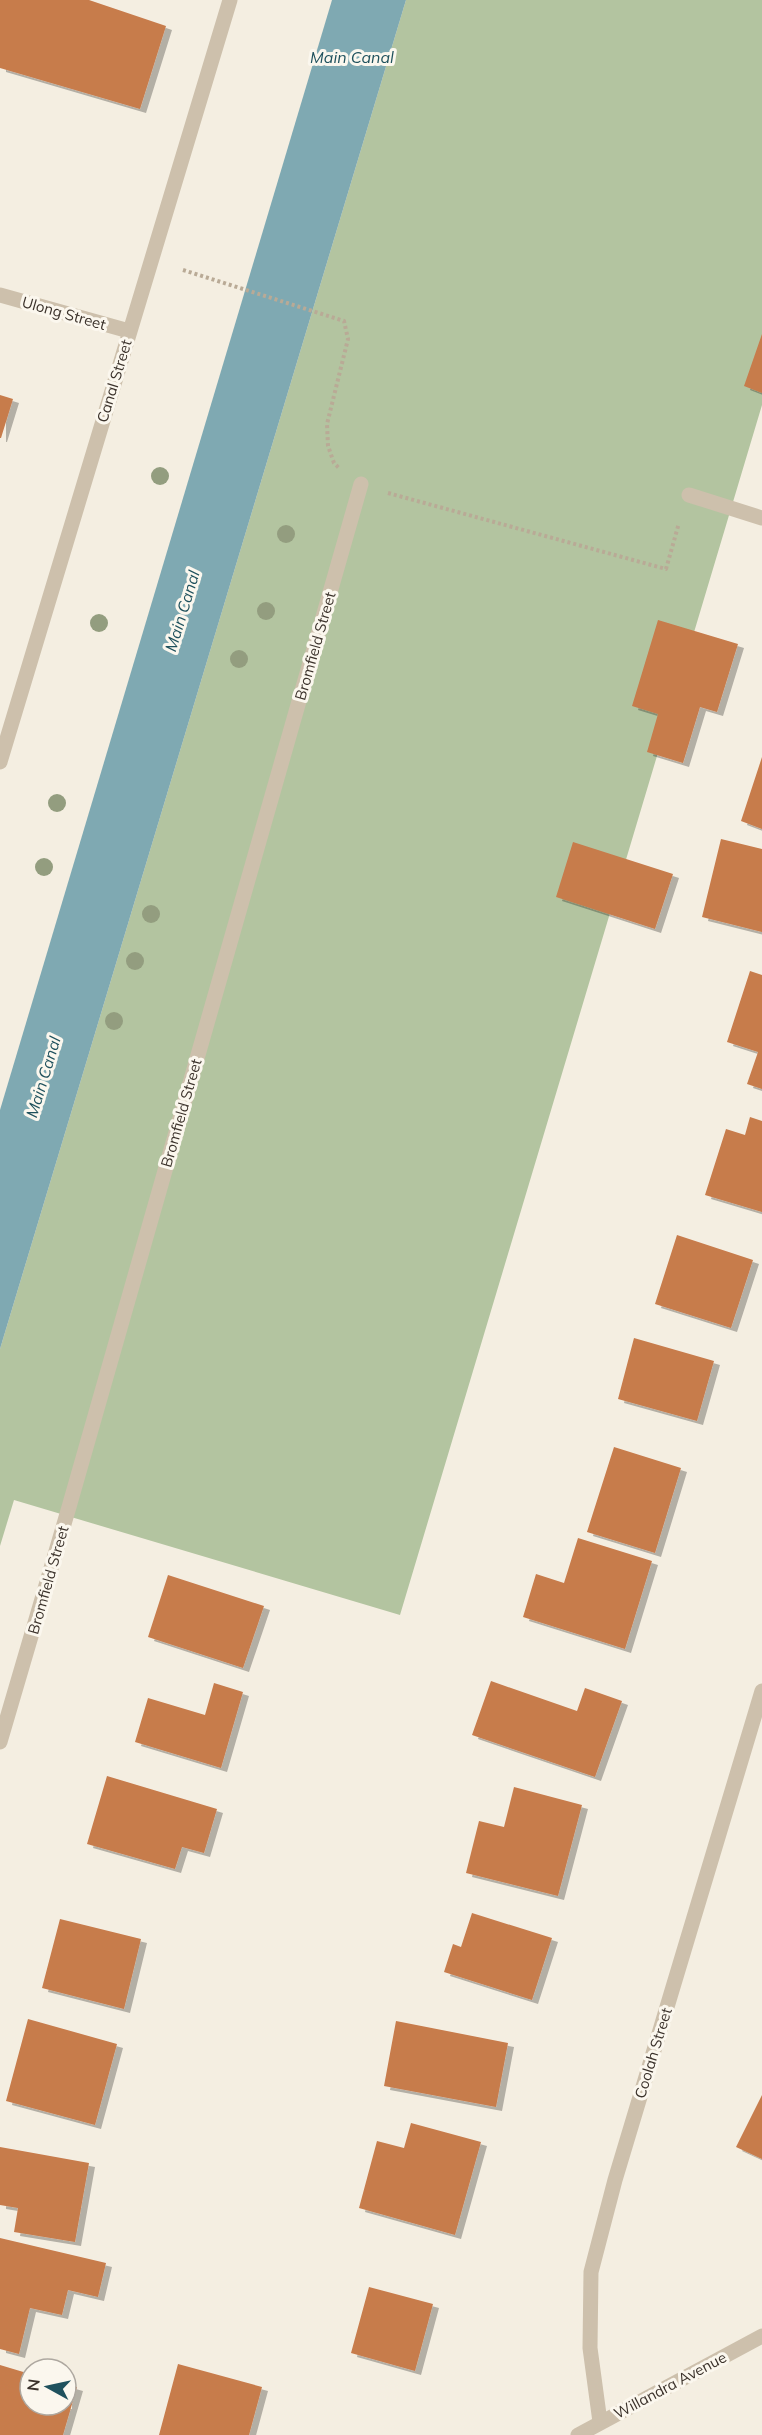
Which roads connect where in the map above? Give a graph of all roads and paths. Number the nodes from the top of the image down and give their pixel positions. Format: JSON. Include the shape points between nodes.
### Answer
{"nodes":[{"id":1,"x":230,"y":0,"type":"edge"},
{"id":2,"x":183,"y":270,"type":"dead end"},
{"id":3,"x":0,"y":295,"type":"edge"},
{"id":4,"x":129,"y":331,"type":"junction"},
{"id":5,"x":361,"y":484,"type":"junction"},
{"id":6,"x":688,"y":495,"type":"dead end"},
{"id":7,"x":762,"y":518,"type":"edge"},
{"id":8,"x":679,"y":523,"type":"dead end"},
{"id":9,"x":0,"y":762,"type":"edge"},
{"id":10,"x":762,"y":1690,"type":"edge"},
{"id":11,"x":0,"y":1742,"type":"edge"},
{"id":12,"x":762,"y":2336,"type":"edge"},
{"id":13,"x":600,"y":2422,"type":"junction"},
{"id":14,"x":578,"y":2435,"type":"edge"}],
"edges":[{"from":1,"to":4,"type":"street","name":"Canal Street"},
{"from":2,"to":5,"type":"path","via":[[344,321],[348,339],[327,424],[328,446],[334,463]]},
{"from":3,"to":4,"type":"street","name":"Ulong Street"},
{"from":4,"to":9,"type":"street","name":"Canal Street"},
{"from":5,"to":8,"type":"path","via":[[666,569]]},
{"from":5,"to":11,"type":"street","name":"Bromfield Street"},
{"from":6,"to":7,"type":"street"},
{"from":10,"to":13,"type":"street","name":"Coolah Street","via":[[591,2272],[590,2348]]},
{"from":12,"to":13,"type":"street","name":"Willandra Avenue"},
{"from":13,"to":14,"type":"street","name":"Willandra Avenue"}]}
